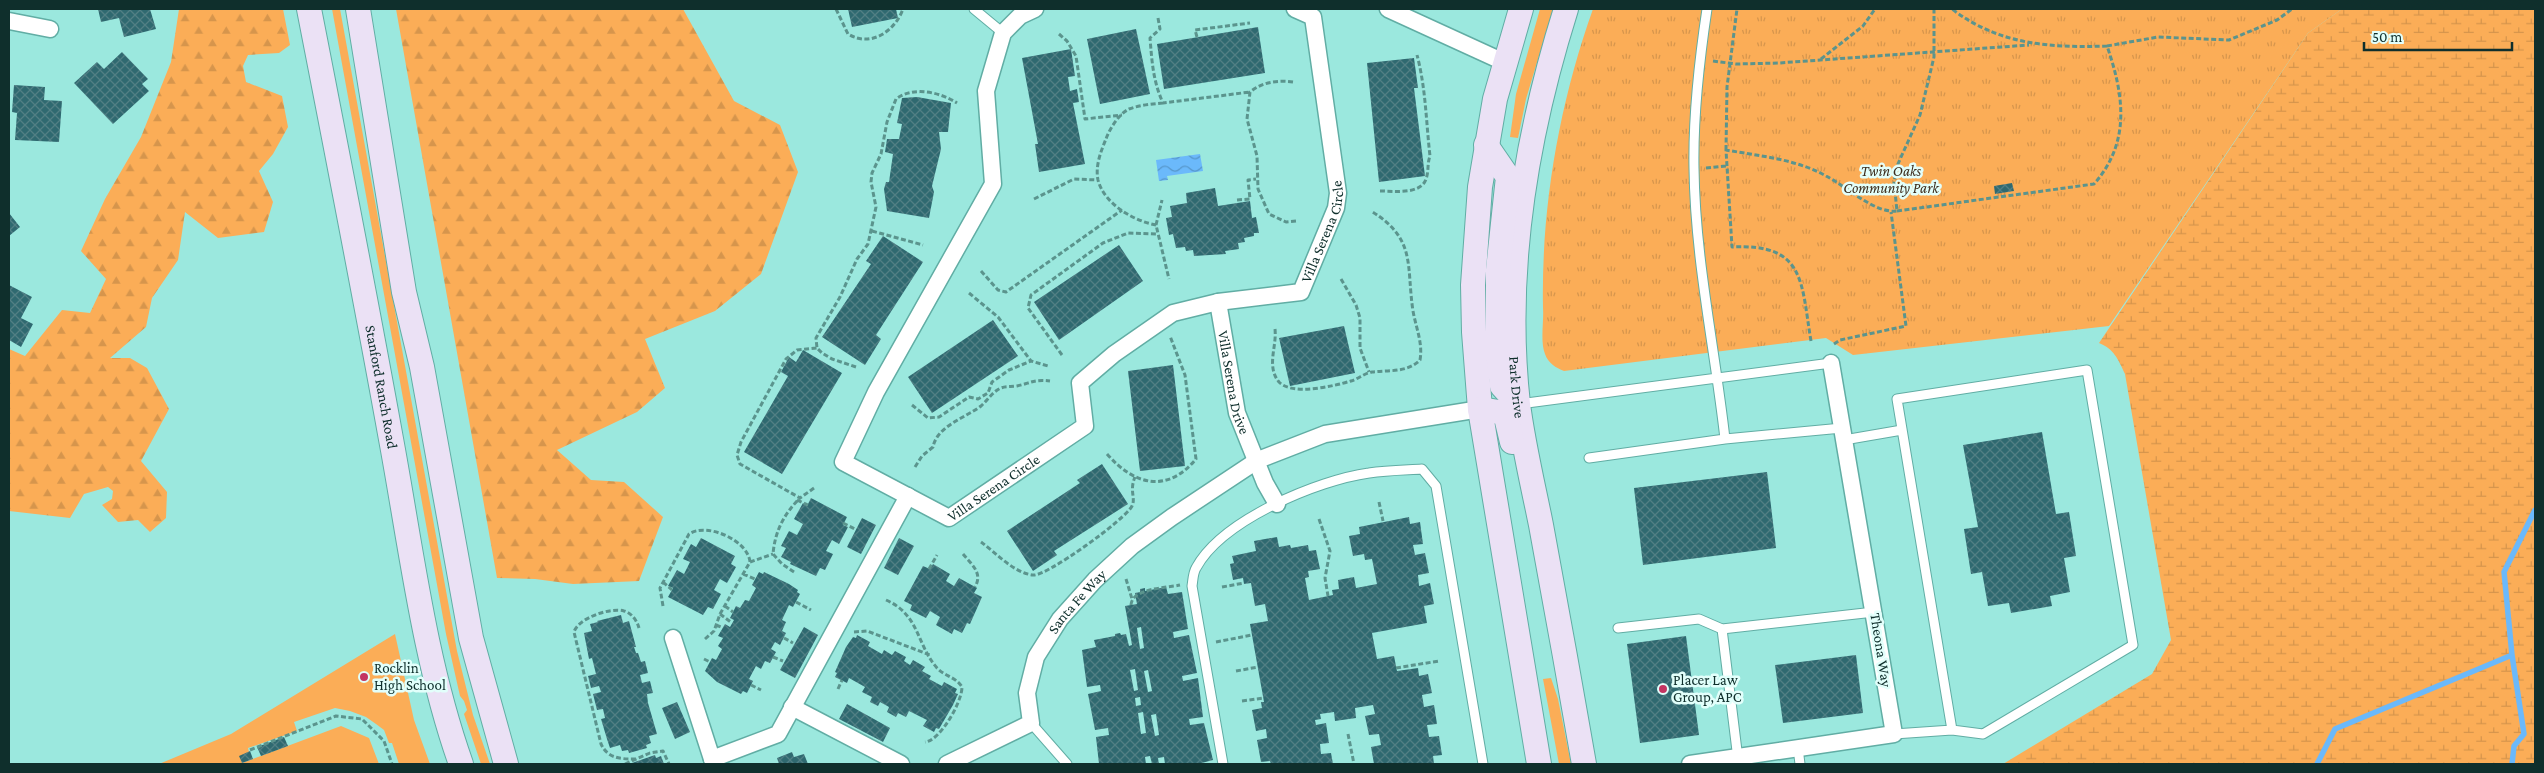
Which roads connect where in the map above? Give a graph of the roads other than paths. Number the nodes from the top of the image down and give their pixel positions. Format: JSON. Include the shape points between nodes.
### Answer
{"nodes":[{"id":1,"x":309,"y":9,"type":"edge"},
{"id":2,"x":358,"y":9,"type":"edge"},
{"id":3,"x":974,"y":9,"type":"edge"},
{"id":4,"x":1035,"y":9,"type":"edge"},
{"id":5,"x":1295,"y":9,"type":"edge"},
{"id":6,"x":1388,"y":9,"type":"edge"},
{"id":7,"x":1521,"y":9,"type":"edge"},
{"id":8,"x":1566,"y":9,"type":"edge"},
{"id":9,"x":1707,"y":9,"type":"edge"},
{"id":10,"x":1318,"y":13,"type":"edge"},
{"id":11,"x":9,"y":21,"type":"edge"},
{"id":12,"x":50,"y":29,"type":"dead end"},
{"id":13,"x":1003,"y":33,"type":"junction"},
{"id":14,"x":1506,"y":63,"type":"junction"},
{"id":15,"x":1486,"y":145,"type":"junction"},
{"id":16,"x":1218,"y":302,"type":"junction"},
{"id":17,"x":1831,"y":363,"type":"joint"},
{"id":18,"x":1718,"y":378,"type":"junction"},
{"id":19,"x":1518,"y":404,"type":"junction"},
{"id":20,"x":1480,"y":409,"type":"junction"},
{"id":21,"x":1902,"y":430,"type":"junction"},
{"id":22,"x":1843,"y":434,"type":"junction"},
{"id":23,"x":1725,"y":439,"type":"junction"},
{"id":24,"x":1589,"y":458,"type":"dead end"},
{"id":25,"x":1258,"y":460,"type":"junction"},
{"id":26,"x":908,"y":496,"type":"junction"},
{"id":27,"x":1277,"y":504,"type":"junction"},
{"id":28,"x":1874,"y":612,"type":"junction"},
{"id":29,"x":1618,"y":628,"type":"dead end"},
{"id":30,"x":1722,"y":629,"type":"junction"},
{"id":31,"x":673,"y":638,"type":"dead end"},
{"id":32,"x":1568,"y":671,"type":"junction"},
{"id":33,"x":792,"y":707,"type":"junction"},
{"id":34,"x":1031,"y":724,"type":"junction"},
{"id":35,"x":1952,"y":730,"type":"junction"},
{"id":36,"x":1894,"y":734,"type":"junction"},
{"id":37,"x":1799,"y":756,"type":"edge"},
{"id":38,"x":713,"y":761,"type":"edge"},
{"id":39,"x":1738,"y":761,"type":"edge"},
{"id":40,"x":461,"y":764,"type":"edge"},
{"id":41,"x":506,"y":764,"type":"edge"},
{"id":42,"x":901,"y":764,"type":"edge"},
{"id":43,"x":947,"y":764,"type":"edge"},
{"id":44,"x":1067,"y":764,"type":"edge"},
{"id":45,"x":1223,"y":764,"type":"edge"},
{"id":46,"x":1483,"y":764,"type":"edge"},
{"id":47,"x":1540,"y":764,"type":"edge"},
{"id":48,"x":1584,"y":764,"type":"edge"},
{"id":49,"x":1690,"y":764,"type":"edge"}],
"edges":[{"from":1,"to":40,"type":"main road","name":"Stanford Ranch Road","via":[[430,650]]},
{"from":2,"to":41,"type":"main road","via":[[404,292],[422,367],[472,638]]},
{"from":3,"to":13,"type":"lane"},
{"from":4,"to":13,"type":"street","name":"Villa Serena Circle","via":[[1020,16]]},
{"from":5,"to":10,"type":"street","name":"Villa Serena Circle"},
{"from":6,"to":14,"type":"street"},
{"from":7,"to":14,"type":"main road"},
{"from":8,"to":19,"type":"main road","name":"Park Drive","via":[[1541,96],[1525,171],[1514,318]]},
{"from":9,"to":18,"type":"lane","via":[[1695,113],[1694,168],[1704,294]]},
{"from":10,"to":16,"type":"street","name":"Villa Serena Circle","via":[[1338,193],[1336,208],[1302,292]]},
{"from":11,"to":12,"type":"street"},
{"from":13,"to":26,"type":"street","name":"Villa Serena Circle","via":[[986,91],[993,184],[876,392],[842,462]]},
{"from":14,"to":15,"type":"main road"},
{"from":15,"to":19,"type":"main road","via":[[1508,178],[1498,270],[1498,352],[1502,386]]},
{"from":15,"to":20,"type":"main road","via":[[1473,285]]},
{"from":16,"to":25,"type":"street","name":"Villa Serena Drive","via":[[1237,413]]},
{"from":16,"to":26,"type":"street","name":"Villa Serena Circle","via":[[1174,313],[1114,354],[1080,383],[1085,426],[949,518]]},
{"from":17,"to":18,"type":"lane"},
{"from":17,"to":22,"type":"street","name":"Theona Way"},
{"from":18,"to":19,"type":"lane"},
{"from":18,"to":23,"type":"lane"},
{"from":19,"to":32,"type":"main road","name":"Park Drive"},
{"from":20,"to":25,"type":"street","name":"Santa Fe Way","via":[[1325,434]]},
{"from":20,"to":32,"type":"main road","via":[[1500,411],[1508,419],[1540,607]]},
{"from":20,"to":47,"type":"main road"},
{"from":21,"to":22,"type":"lane"},
{"from":21,"to":35,"type":"lane"},
{"from":21,"to":35,"type":"lane","via":[[1897,399],[2087,370],[2133,645],[1983,734]]},
{"from":22,"to":23,"type":"lane"},
{"from":22,"to":28,"type":"street","name":"Theona Way"},
{"from":23,"to":24,"type":"lane"},
{"from":25,"to":27,"type":"street","via":[[1265,483]]},
{"from":25,"to":34,"type":"street","name":"Santa Fe Way","via":[[1132,546],[1060,619],[1036,657],[1027,693]]},
{"from":26,"to":33,"type":"street"},
{"from":27,"to":45,"type":"lane","via":[[1237,526],[1204,555],[1195,570],[1193,582]]},
{"from":27,"to":46,"type":"lane","via":[[1322,485],[1368,473],[1422,469],[1430,476],[1436,486]]},
{"from":28,"to":30,"type":"lane"},
{"from":28,"to":36,"type":"street","name":"Theona Way"},
{"from":29,"to":30,"type":"lane","via":[[1700,619]]},
{"from":30,"to":39,"type":"lane"},
{"from":31,"to":38,"type":"street"},
{"from":32,"to":48,"type":"main road","name":"Park Drive"},
{"from":33,"to":38,"type":"street","via":[[778,734]]},
{"from":33,"to":42,"type":"street"},
{"from":34,"to":43,"type":"street"},
{"from":34,"to":44,"type":"lane"},
{"from":35,"to":36,"type":"lane"},
{"from":36,"to":37,"type":"street"},
{"from":37,"to":39,"type":"street"},
{"from":39,"to":49,"type":"street"}]}
